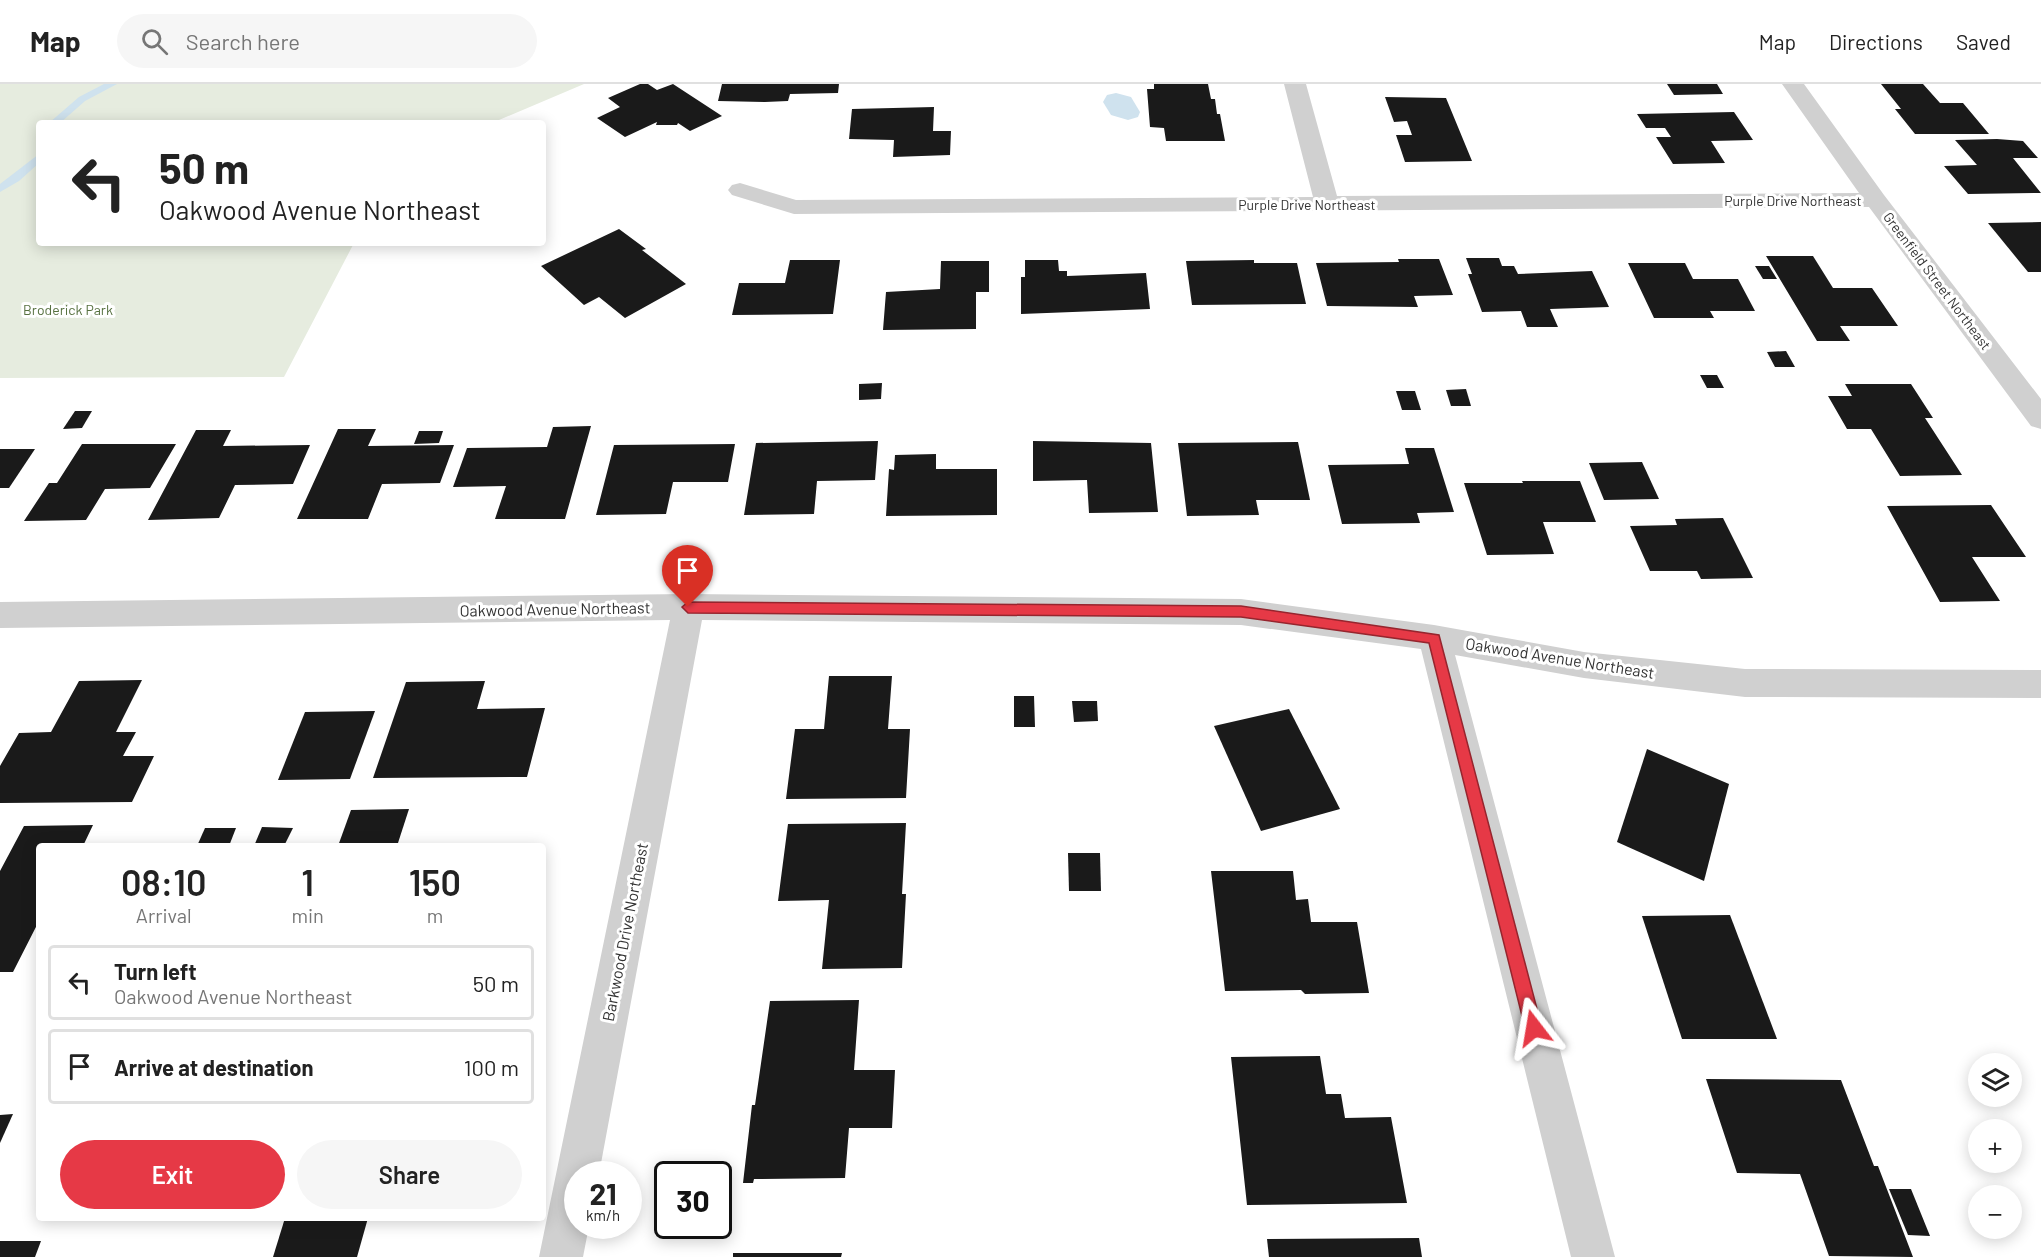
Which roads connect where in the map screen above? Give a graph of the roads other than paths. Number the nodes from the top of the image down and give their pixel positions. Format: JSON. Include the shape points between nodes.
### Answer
{"nodes":[{"id":1,"x":1295,"y":84,"type":"edge"},
{"id":2,"x":1793,"y":84,"type":"edge"},
{"id":3,"x":740,"y":190,"type":"dead end"},
{"id":4,"x":1876,"y":200,"type":"junction"},
{"id":5,"x":1327,"y":205,"type":"junction"},
{"id":6,"x":2041,"y":419,"type":"edge"},
{"id":7,"x":688,"y":607,"type":"junction"},
{"id":8,"x":0,"y":615,"type":"edge"},
{"id":9,"x":1434,"y":638,"type":"junction"},
{"id":10,"x":2041,"y":684,"type":"edge"},
{"id":11,"x":561,"y":1257,"type":"edge"},
{"id":12,"x":1593,"y":1257,"type":"edge"}],
"edges":[{"from":1,"to":5,"type":"street"},
{"from":2,"to":4,"type":"street","name":"Greenfield Street Northeast"},
{"from":3,"to":5,"type":"street","name":"Purple Drive Northeast","via":[[794,207]]},
{"from":4,"to":5,"type":"street","name":"Purple Drive Northeast"},
{"from":4,"to":6,"type":"street","name":"Greenfield Street Northeast"},
{"from":7,"to":8,"type":"street","name":"Oakwood Avenue Northeast"},
{"from":7,"to":9,"type":"street","name":"Oakwood Avenue Northeast","via":[[1241,612]]},
{"from":7,"to":11,"type":"street","name":"Barkwood Drive Northeast"},
{"from":9,"to":10,"type":"street","name":"Oakwood Avenue Northeast","via":[[1584,665],[1745,683]]},
{"from":9,"to":12,"type":"street"}]}
